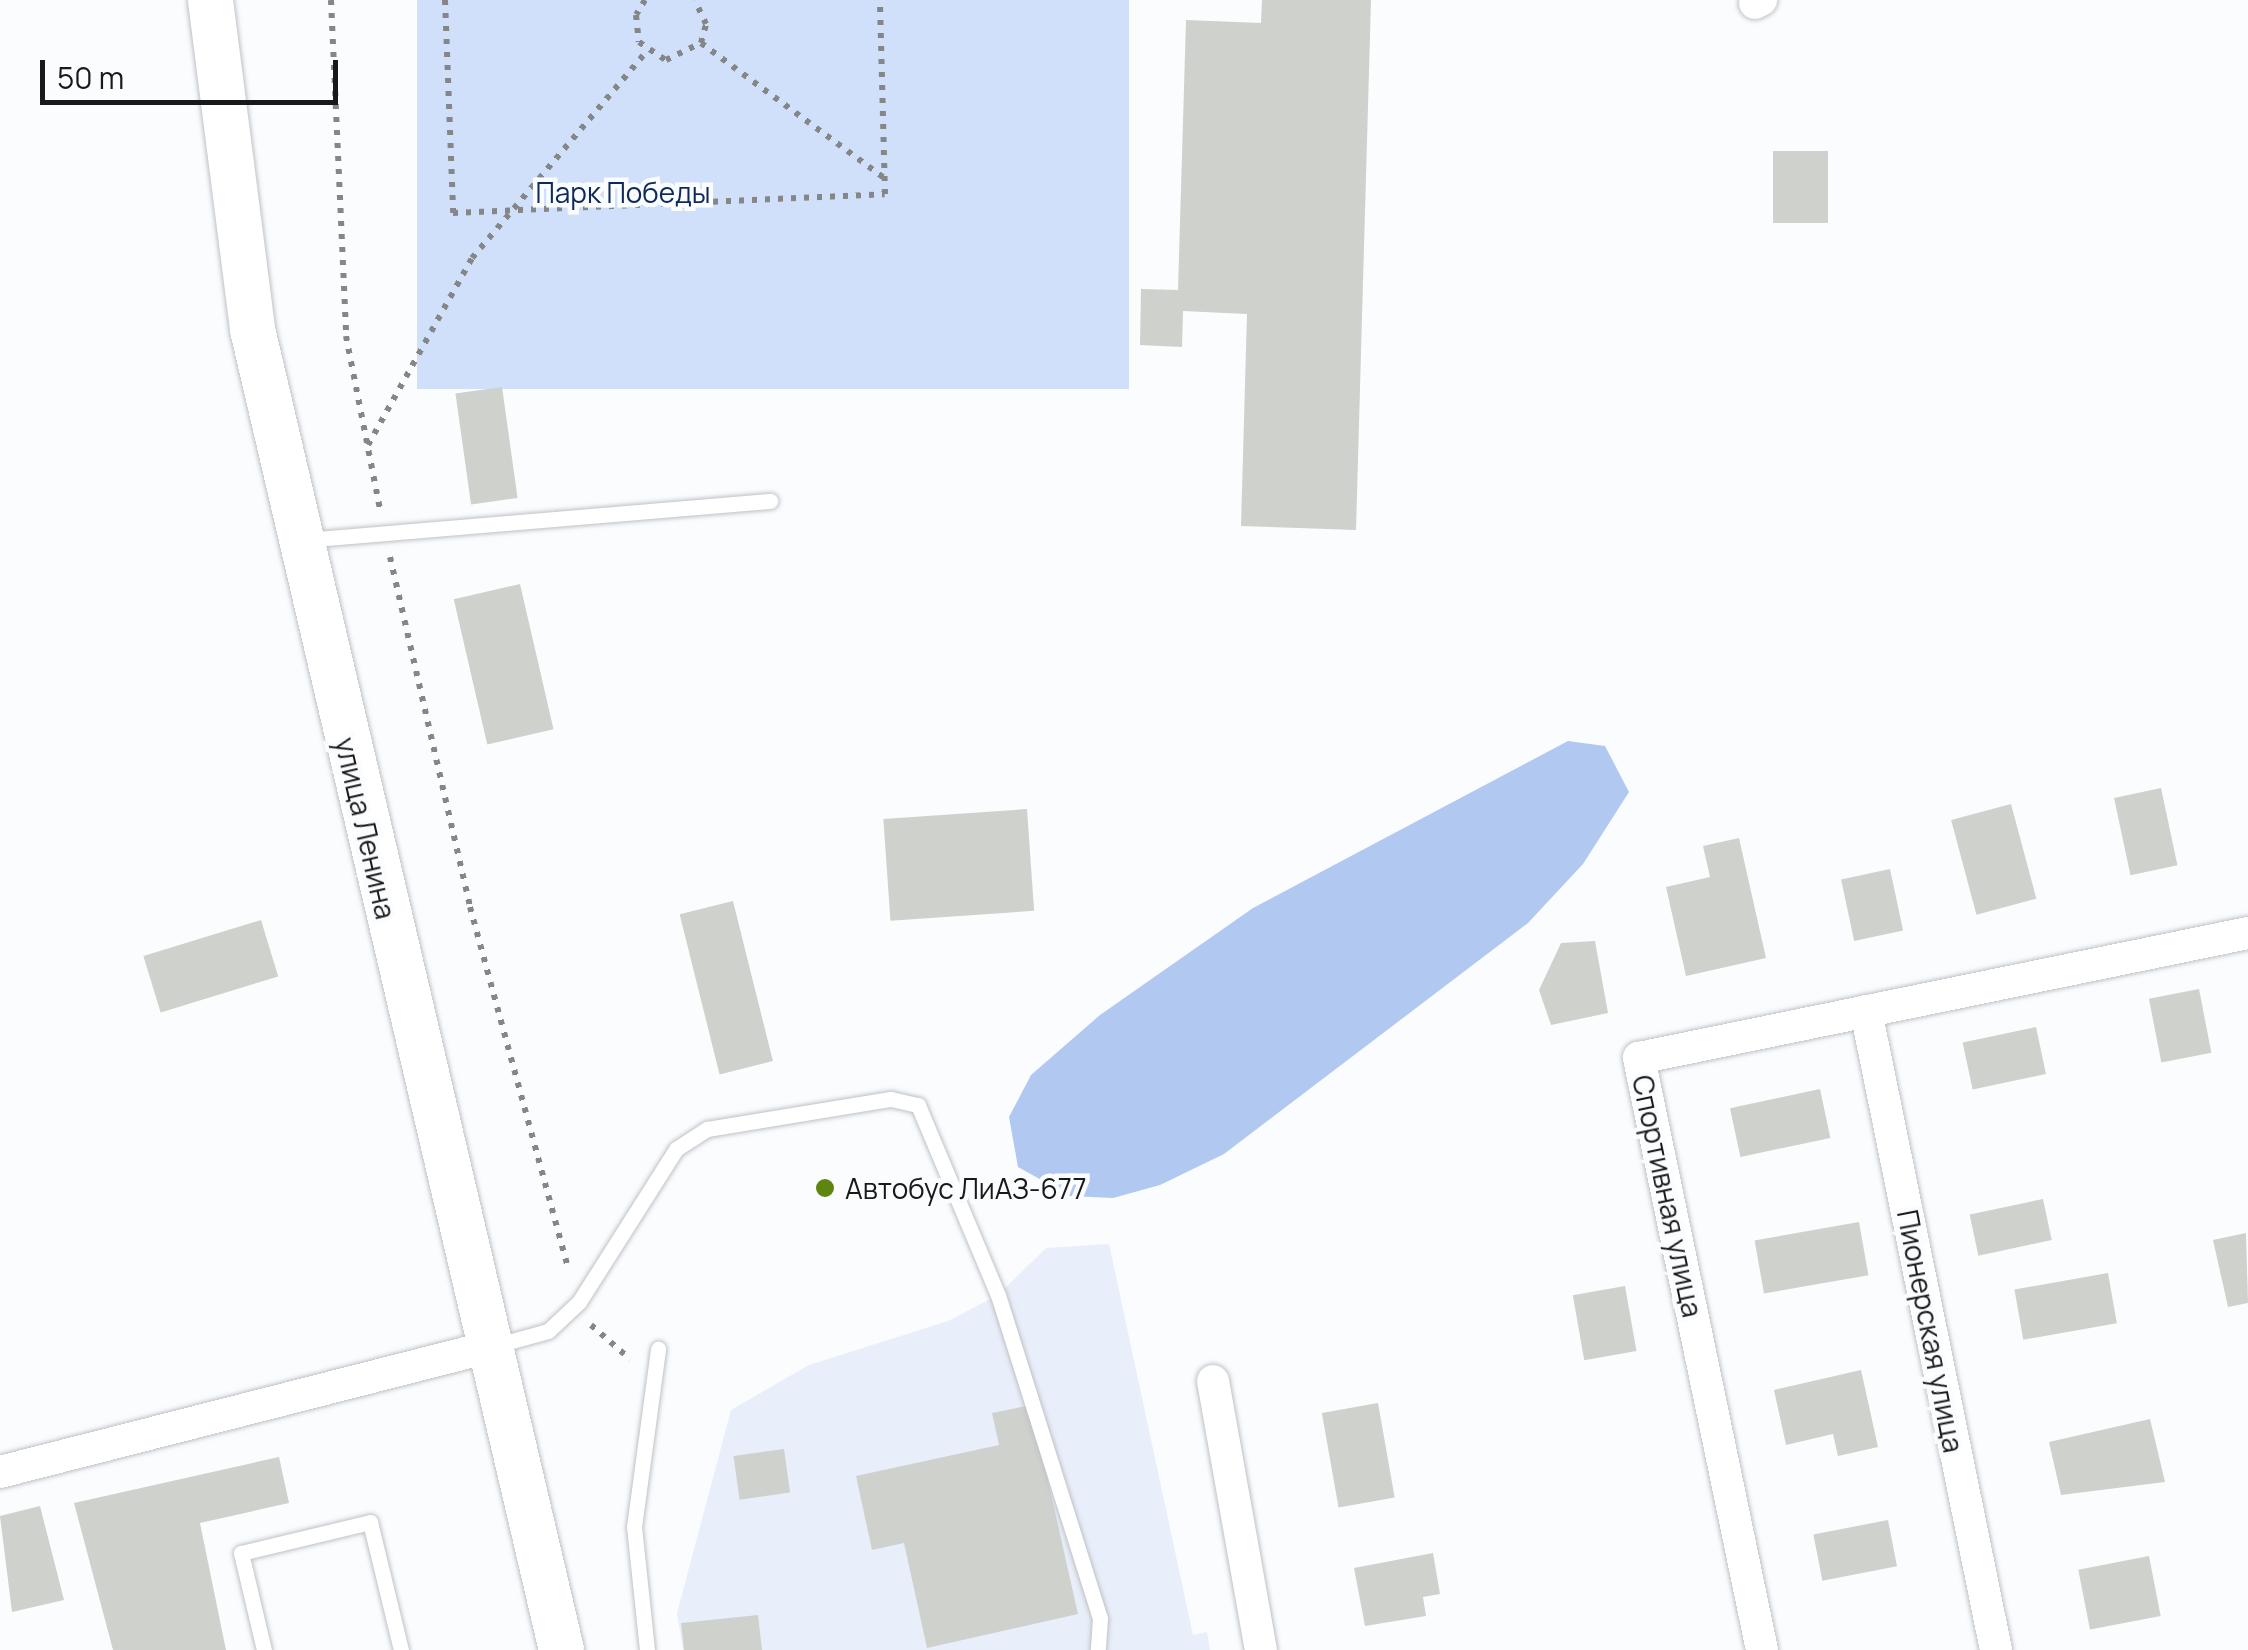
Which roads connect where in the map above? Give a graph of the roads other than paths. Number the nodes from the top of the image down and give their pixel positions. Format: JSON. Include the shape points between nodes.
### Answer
{"nodes":[{"id":1,"x":210,"y":0,"type":"edge"},
{"id":2,"x":770,"y":500,"type":"dead end"},
{"id":3,"x":300,"y":540,"type":"junction"},
{"id":4,"x":2248,"y":934,"type":"edge"},
{"id":5,"x":1866,"y":1011,"type":"junction"},
{"id":6,"x":485,"y":1348,"type":"junction"},
{"id":7,"x":658,"y":1349,"type":"dead end"},
{"id":8,"x":1213,"y":1381,"type":"dead end"},
{"id":9,"x":5,"y":1467,"type":"edge"},
{"id":10,"x":264,"y":1650,"type":"edge"},
{"id":11,"x":402,"y":1650,"type":"edge"},
{"id":12,"x":561,"y":1650,"type":"edge"},
{"id":13,"x":647,"y":1650,"type":"edge"},
{"id":14,"x":1098,"y":1650,"type":"edge"},
{"id":15,"x":1261,"y":1650,"type":"edge"},
{"id":16,"x":1762,"y":1650,"type":"edge"},
{"id":17,"x":1996,"y":1650,"type":"edge"}],
"edges":[{"from":1,"to":3,"type":"main road","name":"улица Ленина","via":[[252,329]]},
{"from":2,"to":3,"type":"lane"},
{"from":3,"to":6,"type":"main road","name":"улица Ленина"},
{"from":4,"to":5,"type":"street","name":"Спортивная улица"},
{"from":5,"to":16,"type":"street","name":"Спортивная улица","via":[[1639,1058]]},
{"from":5,"to":17,"type":"street","name":"Пионерская улица"},
{"from":6,"to":9,"type":"street"},
{"from":6,"to":12,"type":"main road","name":"улица Ленина"},
{"from":6,"to":14,"type":"lane","via":[[548,1331],[579,1302],[676,1149],[707,1129],[892,1099],[918,1105],[998,1295],[1100,1618]]},
{"from":7,"to":13,"type":"lane","via":[[634,1527]]},
{"from":8,"to":15,"type":"street"},
{"from":10,"to":11,"type":"lane","via":[[240,1553],[370,1522]]}]}
